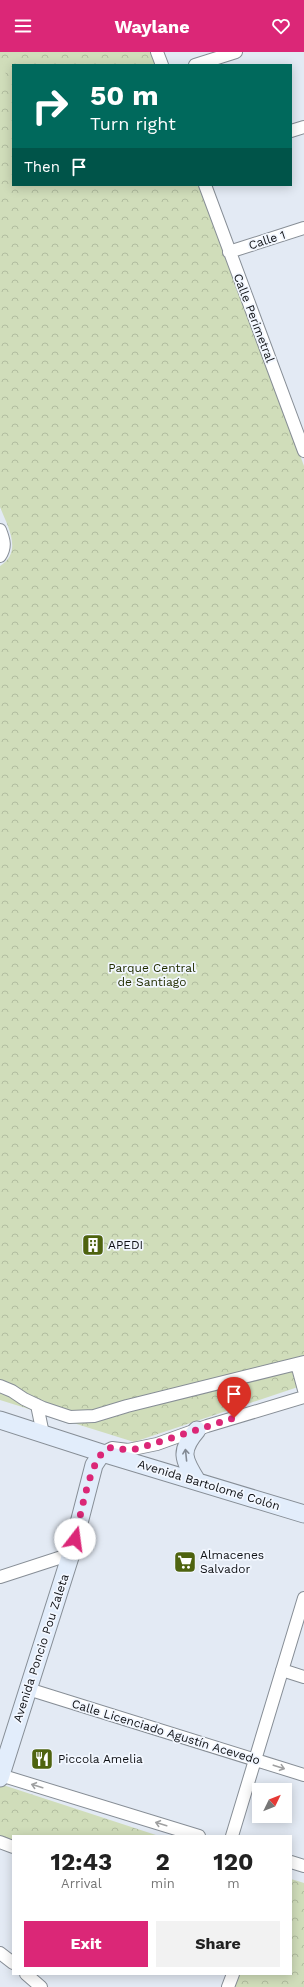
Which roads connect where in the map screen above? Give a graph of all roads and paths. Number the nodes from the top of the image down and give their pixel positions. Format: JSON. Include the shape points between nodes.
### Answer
{"nodes":[{"id":1,"x":157,"y":52,"type":"edge"},
{"id":2,"x":234,"y":52,"type":"edge"},
{"id":3,"x":162,"y":64,"type":"edge"},
{"id":4,"x":199,"y":64,"type":"edge"},
{"id":5,"x":304,"y":126,"type":"edge"},
{"id":6,"x":292,"y":131,"type":"edge"},
{"id":7,"x":205,"y":186,"type":"edge"},
{"id":8,"x":304,"y":228,"type":"edge"},
{"id":9,"x":229,"y":252,"type":"junction"},
{"id":10,"x":304,"y":451,"type":"edge"},
{"id":11,"x":0,"y":530,"type":"edge"},
{"id":12,"x":1,"y":554,"type":"edge"},
{"id":13,"x":300,"y":1363,"type":"edge"},
{"id":14,"x":6,"y":1388,"type":"edge"},
{"id":15,"x":304,"y":1390,"type":"edge"},
{"id":16,"x":304,"y":1397,"type":"edge"},
{"id":17,"x":37,"y":1405,"type":"junction"},
{"id":18,"x":0,"y":1420,"type":"edge"},
{"id":19,"x":197,"y":1430,"type":"junction"},
{"id":20,"x":43,"y":1434,"type":"junction"},
{"id":21,"x":102,"y":1453,"type":"junction"},
{"id":22,"x":197,"y":1481,"type":"junction"},
{"id":23,"x":304,"y":1514,"type":"edge"},
{"id":24,"x":71,"y":1554,"type":"junction"},
{"id":25,"x":0,"y":1577,"type":"edge"},
{"id":26,"x":304,"y":1598,"type":"edge"},
{"id":27,"x":282,"y":1670,"type":"junction"},
{"id":28,"x":304,"y":1677,"type":"edge"},
{"id":29,"x":28,"y":1689,"type":"junction"},
{"id":30,"x":255,"y":1760,"type":"junction"},
{"id":31,"x":304,"y":1775,"type":"edge"},
{"id":32,"x":0,"y":1776,"type":"edge"},
{"id":33,"x":195,"y":1835,"type":"edge"},
{"id":34,"x":232,"y":1835,"type":"edge"},
{"id":35,"x":0,"y":1842,"type":"edge"},
{"id":36,"x":12,"y":1848,"type":"edge"},
{"id":37,"x":292,"y":1862,"type":"edge"},
{"id":38,"x":304,"y":1866,"type":"edge"},
{"id":39,"x":0,"y":1953,"type":"edge"},
{"id":40,"x":12,"y":1963,"type":"edge"},
{"id":41,"x":27,"y":1975,"type":"edge"},
{"id":42,"x":232,"y":1975,"type":"edge"},
{"id":43,"x":41,"y":1987,"type":"edge"},
{"id":44,"x":228,"y":1987,"type":"edge"}],
"edges":[{"from":1,"to":3,"type":"street"},
{"from":2,"to":4,"type":"street"},
{"from":5,"to":6,"type":"street"},
{"from":7,"to":9,"type":"street","name":"Calle Perimetral"},
{"from":8,"to":9,"type":"street","name":"Calle 1"},
{"from":9,"to":10,"type":"street","name":"Calle Perimetral"},
{"from":11,"to":12,"type":"street","via":[[4,541]]},
{"from":13,"to":15,"type":"street"},
{"from":13,"to":17,"type":"street","via":[[94,1416],[70,1417]]},
{"from":14,"to":17,"type":"street"},
{"from":16,"to":19,"type":"street"},
{"from":17,"to":20,"type":"street"},
{"from":18,"to":20,"type":"main road","name":"Avenida Bartolomé Colón"},
{"from":19,"to":21,"type":"street","via":[[143,1447],[128,1450],[112,1448]]},
{"from":22,"to":19,"type":"main road","one_way":true,"via":[[185,1458],[185,1447]]},
{"from":20,"to":21,"type":"main road","name":"Avenida Bartolomé Colón"},
{"from":21,"to":22,"type":"main road","name":"Avenida Bartolomé Colón"},
{"from":21,"to":24,"type":"main road","name":"Avenida Poncio Pou Zaleta","via":[[94,1465]]},
{"from":22,"to":23,"type":"main road","name":"Avenida Bartolomé Colón"},
{"from":24,"to":25,"type":"street"},
{"from":24,"to":29,"type":"main road","name":"Avenida Poncio Pou Zaleta"},
{"from":26,"to":27,"type":"street"},
{"from":27,"to":28,"type":"street"},
{"from":27,"to":30,"type":"street"},
{"from":29,"to":30,"type":"street","name":"Calle Licenciado Agustín Acevedo"},
{"from":29,"to":32,"type":"main road","name":"Avenida Poncio Pou Zaleta"},
{"from":30,"to":31,"type":"street","name":"Calle Licenciado Agustín Acevedo","one_way":true},
{"from":30,"to":34,"type":"street"},
{"from":33,"to":32,"type":"street","one_way":true},
{"from":35,"to":36,"type":"street"},
{"from":37,"to":38,"type":"street"},
{"from":39,"to":40,"type":"street"},
{"from":41,"to":43,"type":"street"},
{"from":42,"to":44,"type":"street"}]}
